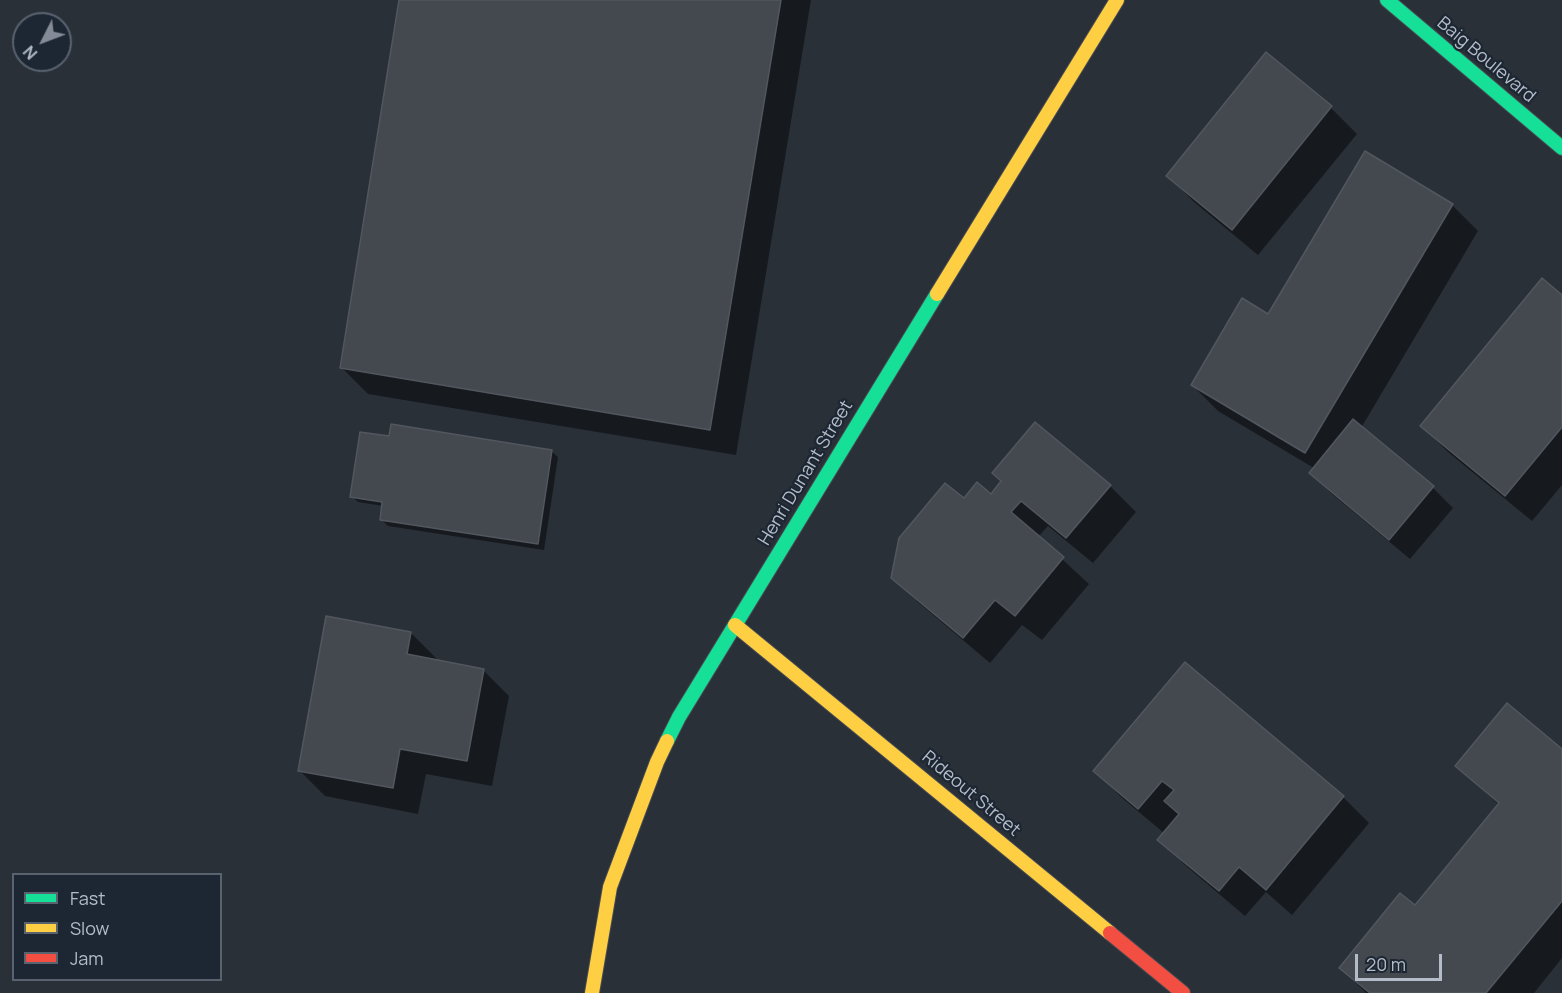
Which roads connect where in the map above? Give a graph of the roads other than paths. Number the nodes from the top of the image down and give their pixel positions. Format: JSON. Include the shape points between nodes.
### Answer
{"nodes":[{"id":1,"x":1117,"y":0,"type":"edge"},
{"id":2,"x":1387,"y":0,"type":"edge"},
{"id":3,"x":1562,"y":148,"type":"edge"},
{"id":4,"x":735,"y":625,"type":"junction"},
{"id":5,"x":592,"y":993,"type":"edge"},
{"id":6,"x":1183,"y":993,"type":"edge"}],
"edges":[{"from":1,"to":4,"type":"street","name":"Henri Dunant Street"},
{"from":2,"to":3,"type":"street","name":"Baig Boulevard"},
{"from":4,"to":5,"type":"street","name":"Henri Dunant Street","via":[[679,717],[632,826],[610,887]]},
{"from":4,"to":6,"type":"street","name":"Rideout Street"}]}
